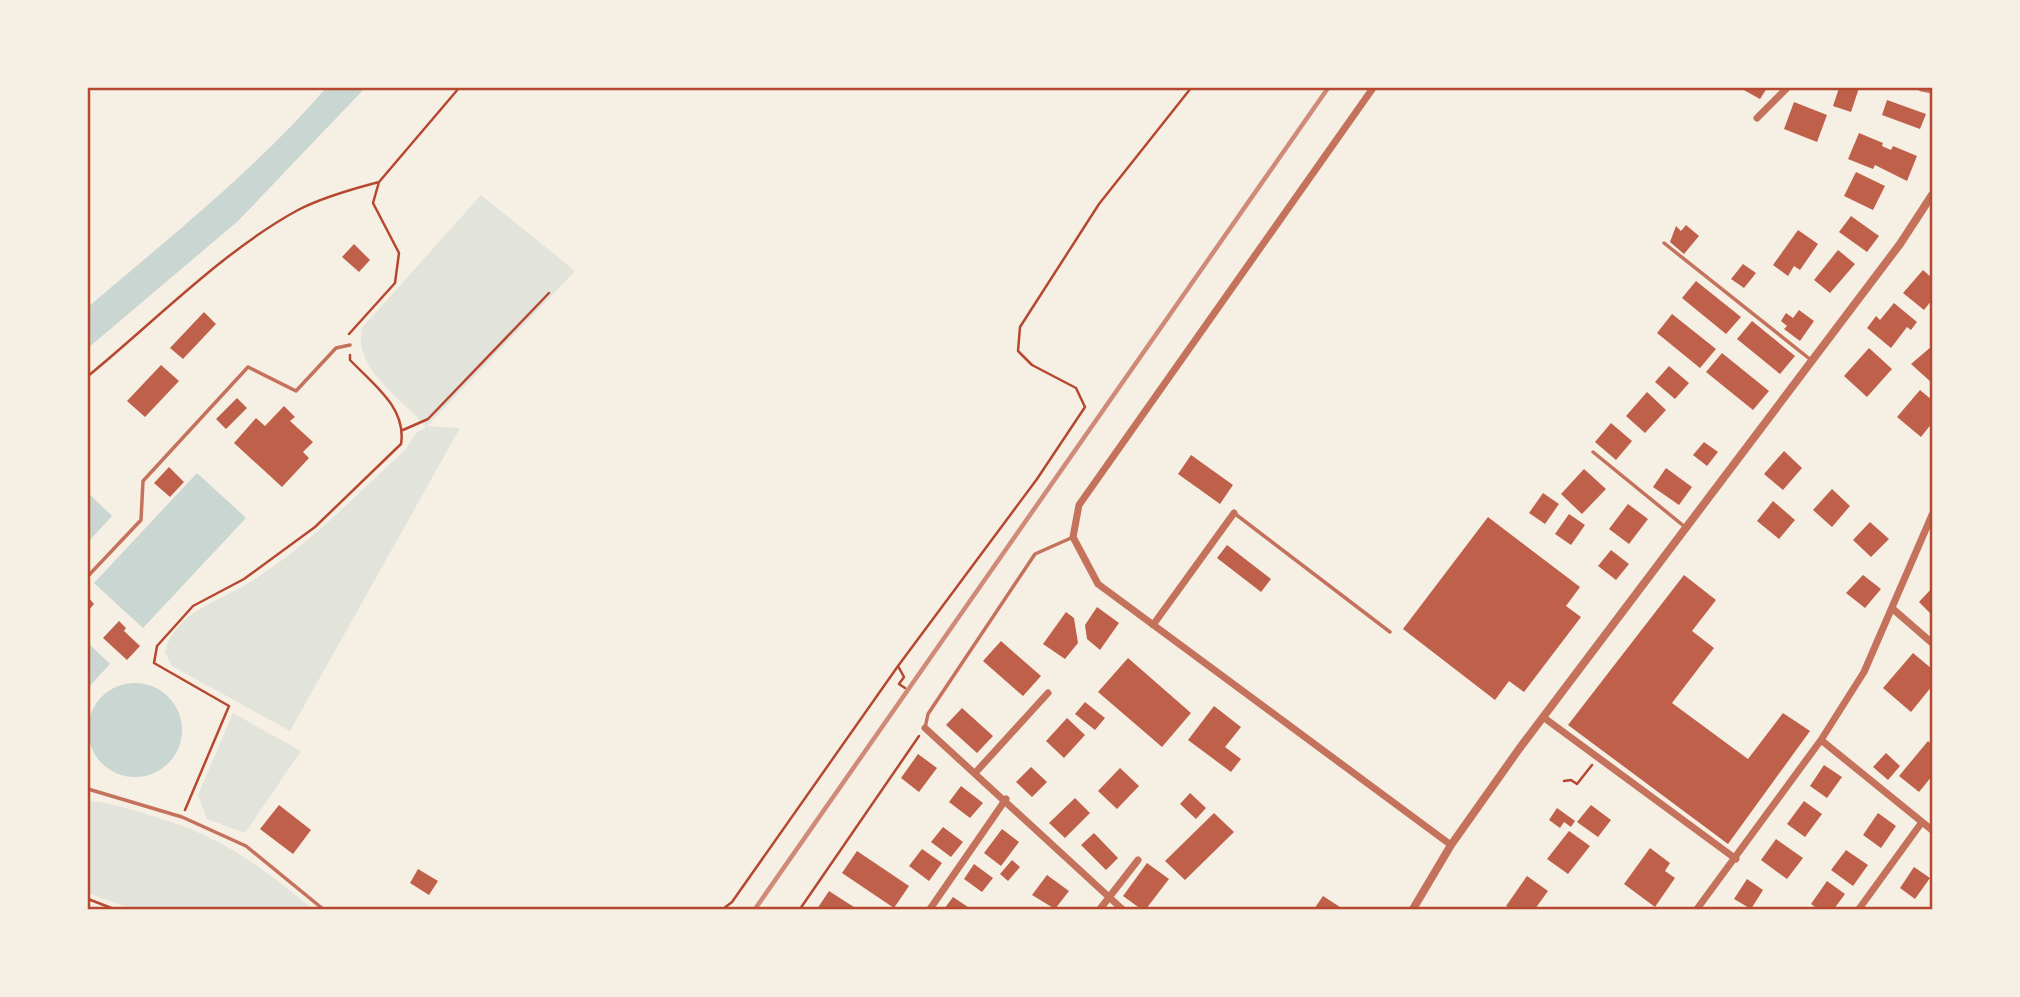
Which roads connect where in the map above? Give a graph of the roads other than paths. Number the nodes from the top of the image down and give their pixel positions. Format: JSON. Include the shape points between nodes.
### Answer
{"nodes":[{"id":1,"x":1373,"y":88,"type":"edge"},
{"id":2,"x":1787,"y":88,"type":"edge"},
{"id":3,"x":1922,"y":88,"type":"edge"},
{"id":4,"x":1933,"y":90,"type":"edge"},
{"id":5,"x":1757,"y":118,"type":"dead end"},
{"id":6,"x":1933,"y":195,"type":"edge"},
{"id":7,"x":1664,"y":243,"type":"dead end"},
{"id":8,"x":349,"y":345,"type":"road end"},
{"id":9,"x":1813,"y":361,"type":"junction"},
{"id":10,"x":1593,"y":452,"type":"dead end"},
{"id":11,"x":1234,"y":513,"type":"joint"},
{"id":12,"x":1933,"y":515,"type":"edge"},
{"id":13,"x":1687,"y":528,"type":"junction"},
{"id":14,"x":1073,"y":537,"type":"junction"},
{"id":15,"x":88,"y":576,"type":"edge"},
{"id":16,"x":1892,"y":609,"type":"junction"},
{"id":17,"x":1153,"y":625,"type":"junction"},
{"id":18,"x":1390,"y":632,"type":"dead end"},
{"id":19,"x":1933,"y":643,"type":"edge"},
{"id":20,"x":1048,"y":693,"type":"dead end"},
{"id":21,"x":1543,"y":717,"type":"junction"},
{"id":22,"x":925,"y":728,"type":"joint"},
{"id":23,"x":1821,"y":740,"type":"junction"},
{"id":24,"x":976,"y":772,"type":"junction"},
{"id":25,"x":88,"y":789,"type":"edge"},
{"id":26,"x":1006,"y":799,"type":"junction"},
{"id":27,"x":1922,"y":822,"type":"junction"},
{"id":28,"x":1933,"y":830,"type":"edge"},
{"id":29,"x":1451,"y":845,"type":"junction"},
{"id":30,"x":1736,"y":859,"type":"junction"},
{"id":31,"x":1138,"y":860,"type":"dead end"},
{"id":32,"x":1108,"y":898,"type":"junction"},
{"id":33,"x":323,"y":909,"type":"edge"},
{"id":34,"x":930,"y":909,"type":"edge"},
{"id":35,"x":1100,"y":909,"type":"edge"},
{"id":36,"x":1122,"y":909,"type":"edge"},
{"id":37,"x":1413,"y":909,"type":"edge"},
{"id":38,"x":1697,"y":909,"type":"edge"},
{"id":39,"x":1859,"y":909,"type":"edge"}],
"edges":[{"from":1,"to":14,"type":"street","via":[[1079,505]]},
{"from":2,"to":5,"type":"street"},
{"from":3,"to":4,"type":"street"},
{"from":6,"to":9,"type":"street"},
{"from":7,"to":9,"type":"lane"},
{"from":8,"to":15,"type":"lane","via":[[336,348],[296,391],[248,367],[143,481],[141,520]]},
{"from":9,"to":13,"type":"street"},
{"from":10,"to":13,"type":"lane"},
{"from":11,"to":17,"type":"street"},
{"from":11,"to":18,"type":"lane"},
{"from":12,"to":16,"type":"street"},
{"from":13,"to":21,"type":"street"},
{"from":14,"to":17,"type":"street","via":[[1098,584]]},
{"from":14,"to":22,"type":"lane","via":[[1035,554],[928,714]]},
{"from":16,"to":19,"type":"street"},
{"from":16,"to":23,"type":"street","via":[[1864,673]]},
{"from":17,"to":29,"type":"street"},
{"from":20,"to":24,"type":"street"},
{"from":21,"to":29,"type":"street"},
{"from":21,"to":30,"type":"street"},
{"from":22,"to":24,"type":"street"},
{"from":23,"to":27,"type":"street"},
{"from":23,"to":30,"type":"street"},
{"from":24,"to":26,"type":"street"},
{"from":25,"to":33,"type":"lane","via":[[182,817],[246,846]]},
{"from":26,"to":32,"type":"street"},
{"from":26,"to":34,"type":"street"},
{"from":27,"to":28,"type":"street"},
{"from":27,"to":39,"type":"street"},
{"from":29,"to":37,"type":"street"},
{"from":30,"to":38,"type":"street"},
{"from":31,"to":32,"type":"street"},
{"from":32,"to":35,"type":"street"},
{"from":32,"to":36,"type":"street"}]}
